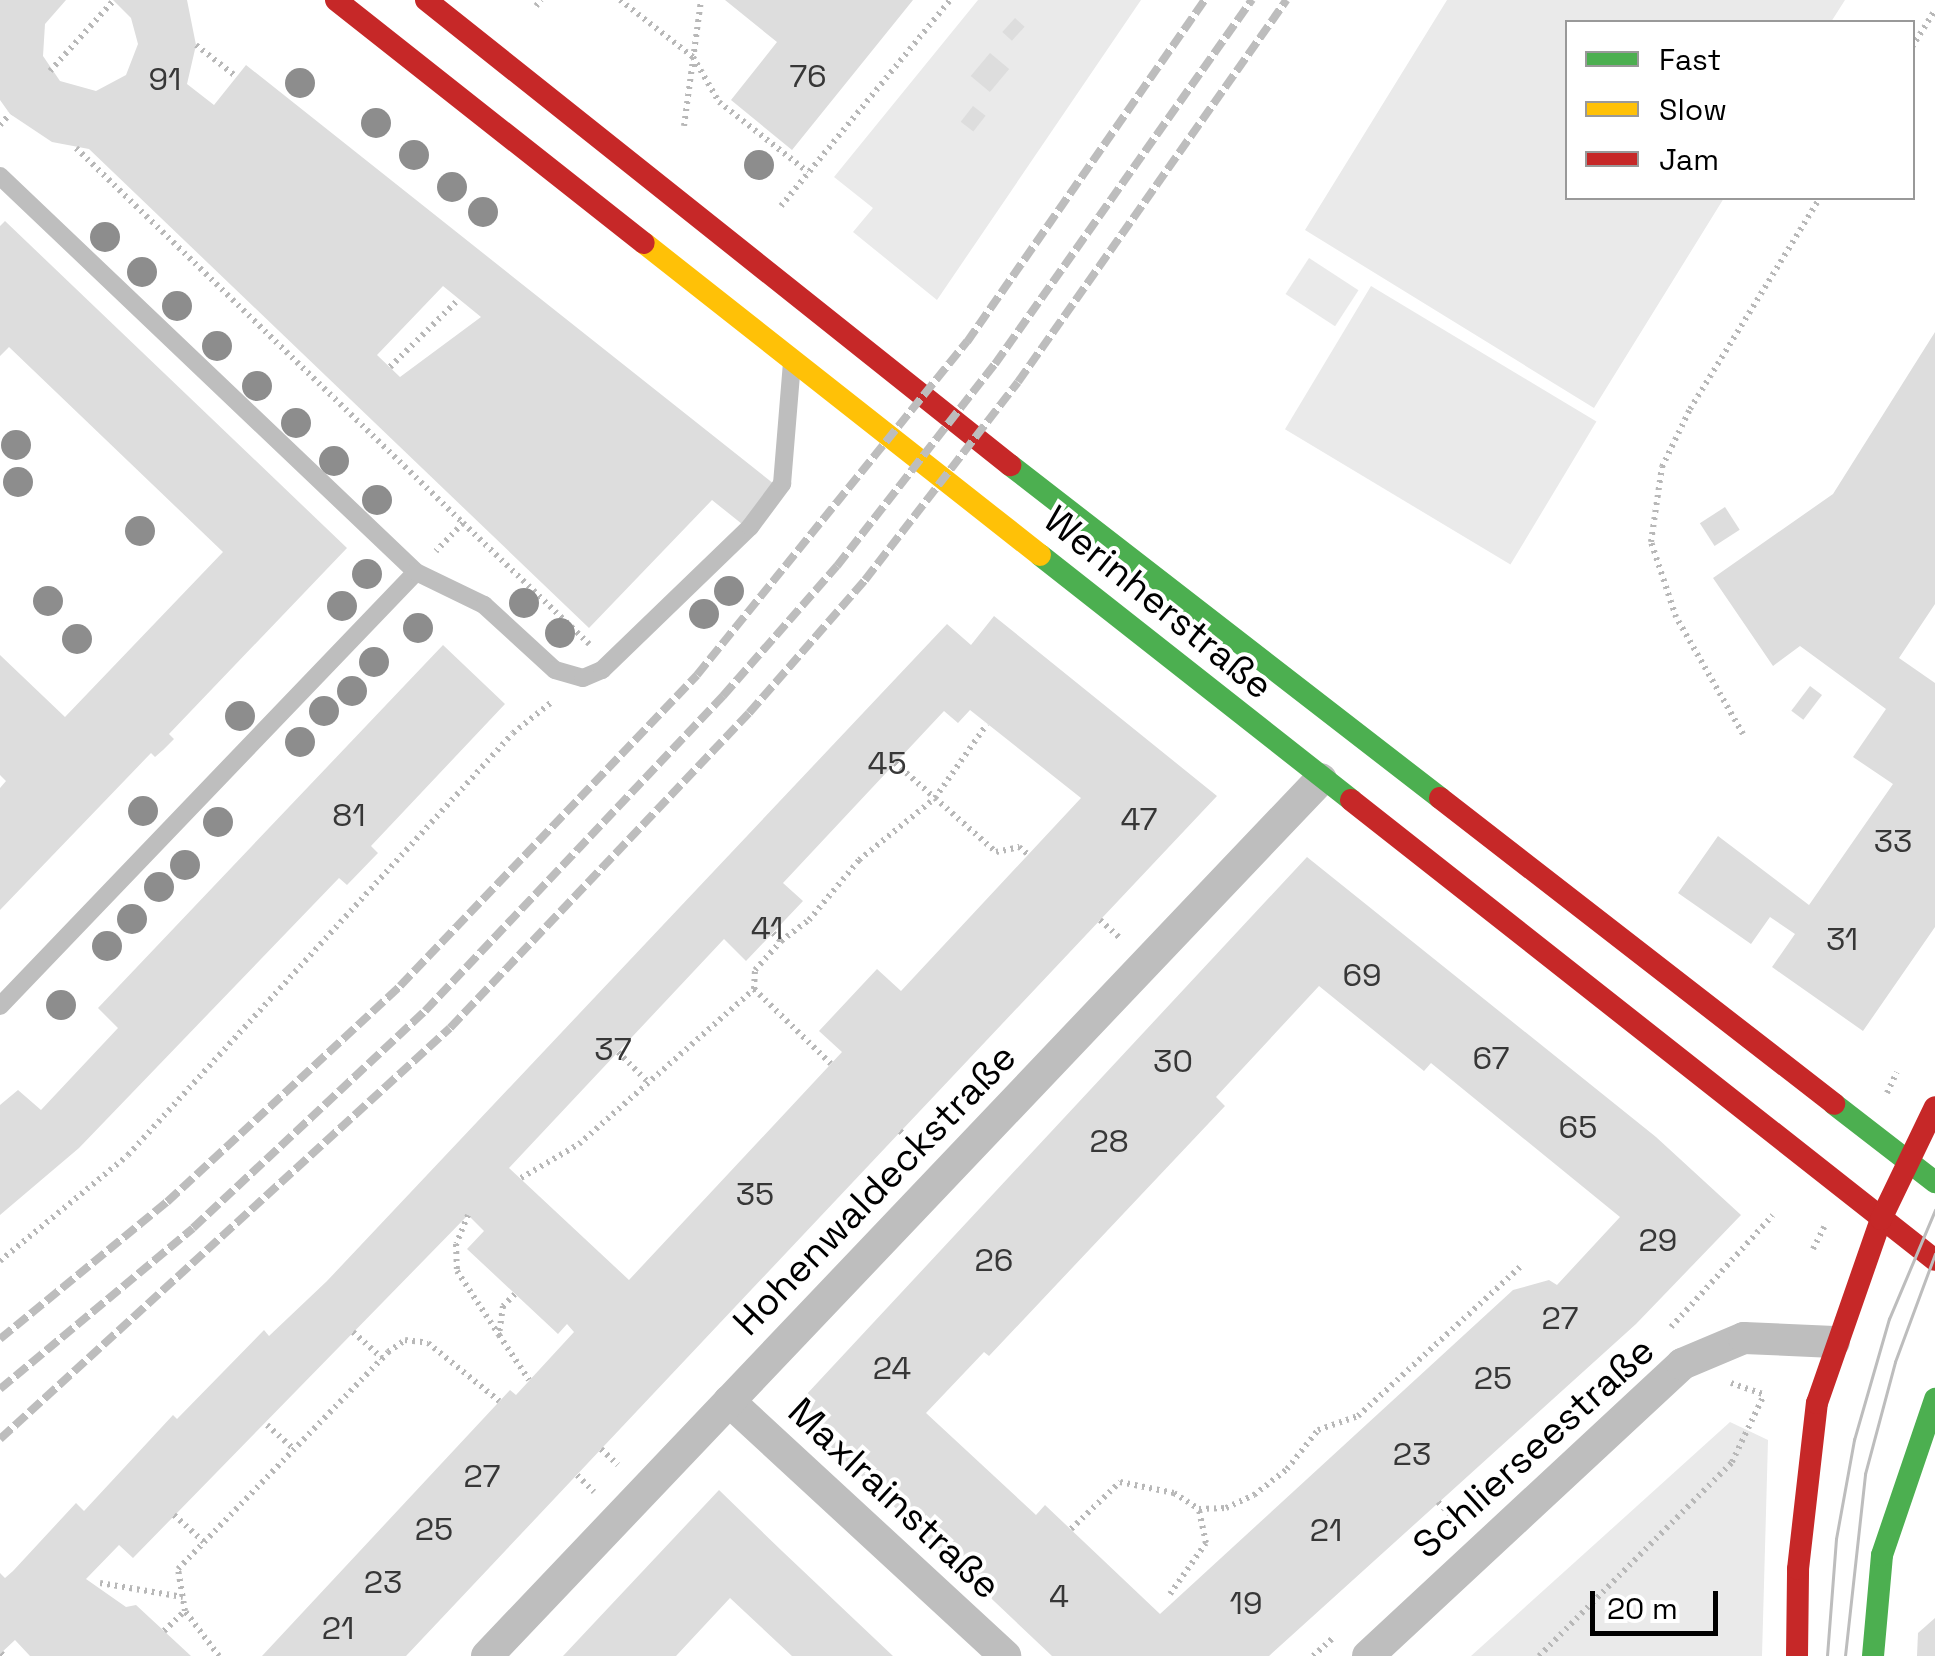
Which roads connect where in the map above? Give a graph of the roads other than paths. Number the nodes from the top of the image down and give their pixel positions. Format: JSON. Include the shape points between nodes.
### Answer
{"nodes":[{"id":1,"x":336,"y":0,"type":"edge"},
{"id":2,"x":426,"y":0,"type":"edge"},
{"id":3,"x":0,"y":176,"type":"edge"},
{"id":4,"x":792,"y":356,"type":"junction"},
{"id":5,"x":416,"y":572,"type":"junction"},
{"id":6,"x":1322,"y":778,"type":"junction"},
{"id":7,"x":4,"y":995,"type":"edge"},
{"id":8,"x":1935,"y":1108,"type":"edge"},
{"id":9,"x":1906,"y":1160,"type":"junction"},
{"id":10,"x":1935,"y":1182,"type":"edge"},
{"id":11,"x":1881,"y":1218,"type":"junction"},
{"id":12,"x":1935,"y":1260,"type":"edge"},
{"id":13,"x":1834,"y":1342,"type":"junction"},
{"id":14,"x":1935,"y":1399,"type":"edge"},
{"id":15,"x":729,"y":1401,"type":"junction"},
{"id":16,"x":487,"y":1656,"type":"edge"},
{"id":17,"x":1005,"y":1656,"type":"edge"},
{"id":18,"x":1368,"y":1656,"type":"edge"},
{"id":19,"x":1797,"y":1656,"type":"edge"},
{"id":20,"x":1873,"y":1656,"type":"edge"}],
"edges":[{"from":1,"to":4,"type":"main road","name":"Werinherstraße"},
{"from":2,"to":9,"type":"main road","name":"Werinherstraße","via":[[900,380]]},
{"from":3,"to":5,"type":"lane"},
{"from":4,"to":5,"type":"lane","via":[[782,484],[750,527],[602,670],[583,678],[555,670],[484,605]]},
{"from":4,"to":6,"type":"main road","name":"Werinherstraße"},
{"from":5,"to":7,"type":"lane"},
{"from":6,"to":11,"type":"main road","name":"Werinherstraße"},
{"from":6,"to":15,"type":"street","name":"Hohenwaldeckstraße"},
{"from":8,"to":9,"type":"main road"},
{"from":9,"to":10,"type":"main road","name":"Werinherstraße"},
{"from":9,"to":11,"type":"main road"},
{"from":11,"to":12,"type":"main road","name":"Werinherstraße"},
{"from":11,"to":13,"type":"main road"},
{"from":13,"to":18,"type":"street","name":"Schlierseestraße","via":[[1744,1338],[1682,1364]]},
{"from":13,"to":19,"type":"main road","via":[[1817,1403],[1798,1569]]},
{"from":14,"to":20,"type":"main road","via":[[1882,1554]]},
{"from":15,"to":16,"type":"street","name":"Hohenwaldeckstraße"},
{"from":15,"to":17,"type":"street","name":"Maxlrainstraße"}]}
